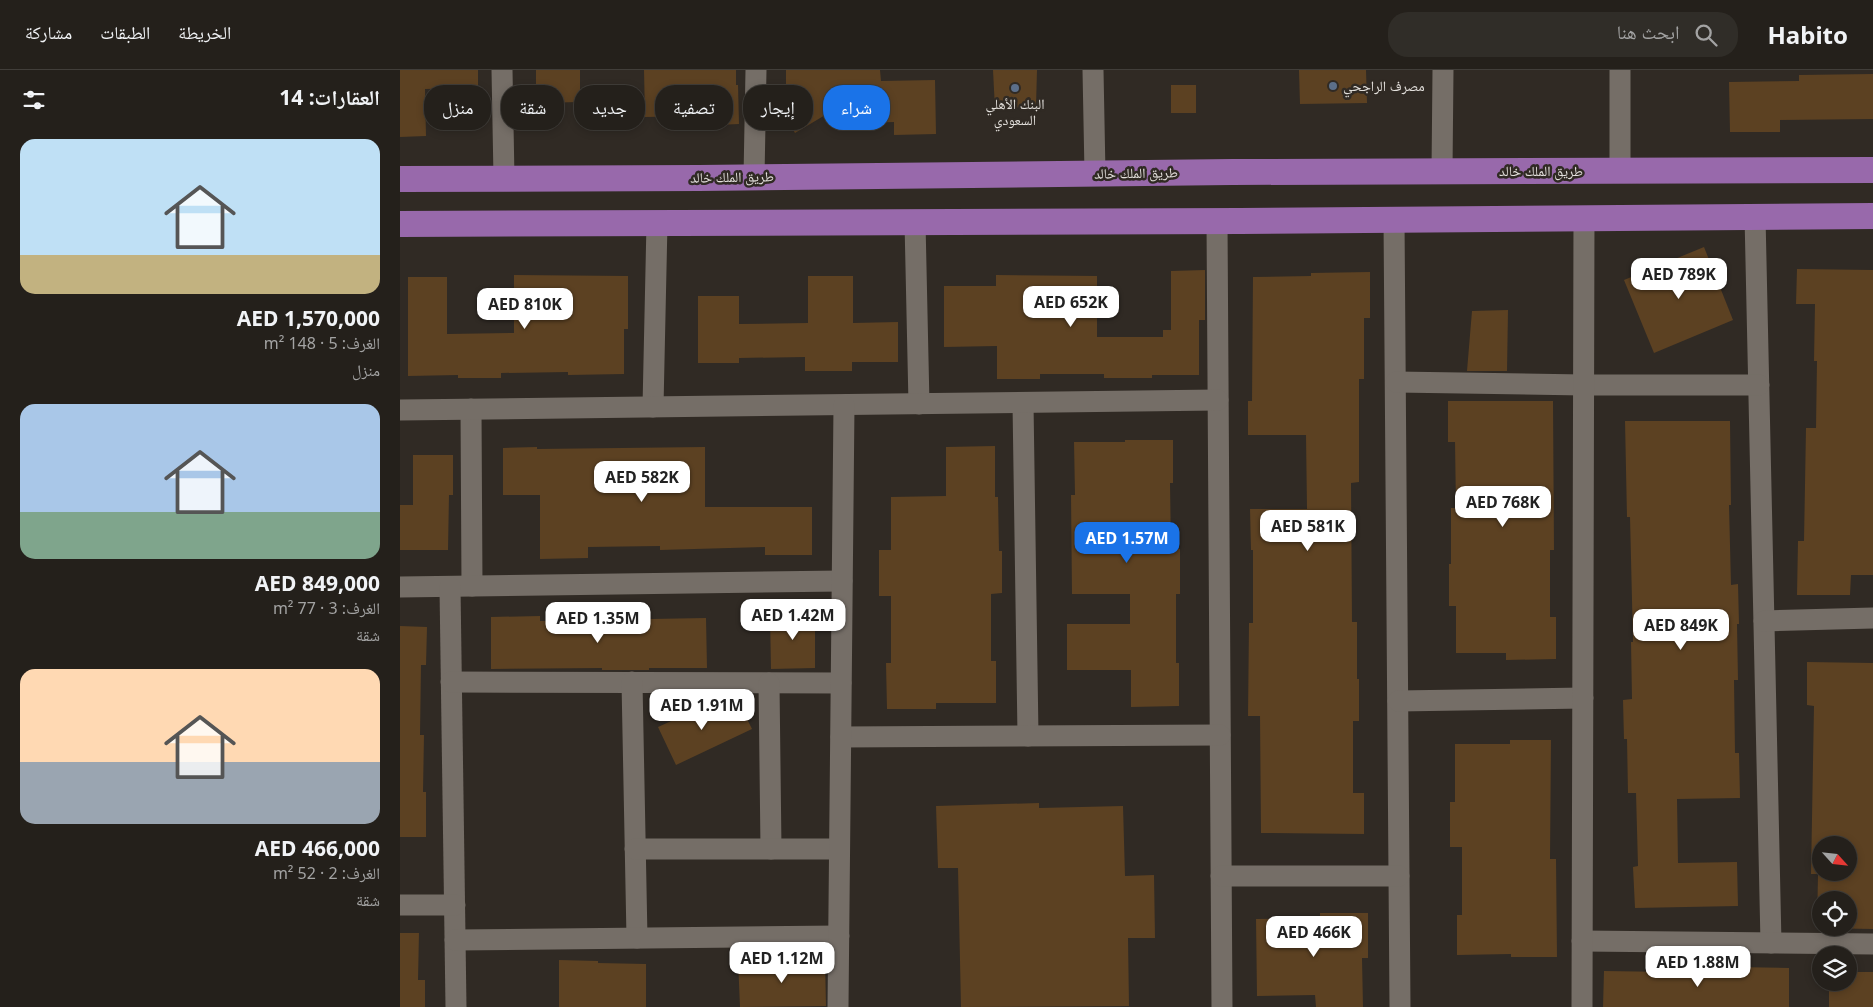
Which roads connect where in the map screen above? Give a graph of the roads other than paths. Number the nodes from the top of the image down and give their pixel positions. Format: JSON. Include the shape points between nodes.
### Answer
{"nodes":[{"id":1,"x":502,"y":70,"type":"edge"},
{"id":2,"x":756,"y":70,"type":"edge"},
{"id":3,"x":1093,"y":70,"type":"edge"},
{"id":4,"x":1443,"y":70,"type":"edge"},
{"id":5,"x":1620,"y":70,"type":"edge"},
{"id":6,"x":1620,"y":170,"type":"junction"},
{"id":7,"x":1873,"y":170,"type":"edge"},
{"id":8,"x":1442,"y":171,"type":"junction"},
{"id":9,"x":1095,"y":173,"type":"junction"},
{"id":10,"x":754,"y":177,"type":"junction"},
{"id":11,"x":504,"y":178,"type":"junction"},
{"id":12,"x":400,"y":179,"type":"edge"},
{"id":13,"x":1755,"y":216,"type":"junction"},
{"id":14,"x":1873,"y":216,"type":"edge"},
{"id":15,"x":1584,"y":218,"type":"junction"},
{"id":16,"x":1394,"y":219,"type":"junction"},
{"id":17,"x":1217,"y":221,"type":"junction"},
{"id":18,"x":915,"y":222,"type":"junction"},
{"id":19,"x":656,"y":223,"type":"junction"},
{"id":20,"x":400,"y":224,"type":"edge"},
{"id":21,"x":1396,"y":382,"type":"junction"},
{"id":22,"x":1759,"y":384,"type":"junction"},
{"id":23,"x":1584,"y":385,"type":"junction"},
{"id":24,"x":1218,"y":400,"type":"junction"},
{"id":25,"x":1023,"y":403,"type":"junction"},
{"id":26,"x":919,"y":404,"type":"junction"},
{"id":27,"x":844,"y":405,"type":"junction"},
{"id":28,"x":653,"y":407,"type":"junction"},
{"id":29,"x":471,"y":409,"type":"junction"},
{"id":30,"x":400,"y":410,"type":"edge"},
{"id":31,"x":842,"y":581,"type":"junction"},
{"id":32,"x":450,"y":586,"type":"junction"},
{"id":33,"x":472,"y":586,"type":"junction"},
{"id":34,"x":400,"y":587,"type":"edge"},
{"id":35,"x":1873,"y":618,"type":"edge"},
{"id":36,"x":1764,"y":620,"type":"junction"},
{"id":37,"x":451,"y":682,"type":"junction"},
{"id":38,"x":632,"y":682,"type":"junction"},
{"id":39,"x":769,"y":683,"type":"junction"},
{"id":40,"x":841,"y":683,"type":"junction"},
{"id":41,"x":1583,"y":698,"type":"junction"},
{"id":42,"x":1398,"y":702,"type":"junction"},
{"id":43,"x":1220,"y":734,"type":"junction"},
{"id":44,"x":841,"y":736,"type":"junction"},
{"id":45,"x":1028,"y":736,"type":"junction"},
{"id":46,"x":635,"y":849,"type":"junction"},
{"id":47,"x":771,"y":849,"type":"junction"},
{"id":48,"x":840,"y":849,"type":"junction"},
{"id":49,"x":1221,"y":876,"type":"junction"},
{"id":50,"x":1399,"y":876,"type":"junction"},
{"id":51,"x":400,"y":905,"type":"edge"},
{"id":52,"x":455,"y":905,"type":"junction"},
{"id":53,"x":839,"y":936,"type":"junction"},
{"id":54,"x":636,"y":938,"type":"junction"},
{"id":55,"x":455,"y":940,"type":"junction"},
{"id":56,"x":1582,"y":942,"type":"junction"},
{"id":57,"x":1771,"y":943,"type":"junction"},
{"id":58,"x":1873,"y":944,"type":"edge"},
{"id":59,"x":456,"y":1007,"type":"edge"},
{"id":60,"x":838,"y":1007,"type":"edge"},
{"id":61,"x":1222,"y":1007,"type":"edge"},
{"id":62,"x":1400,"y":1007,"type":"edge"},
{"id":63,"x":1582,"y":1007,"type":"edge"}],
"edges":[{"from":1,"to":11,"type":"street"},
{"from":2,"to":10,"type":"street"},
{"from":3,"to":9,"type":"street"},
{"from":4,"to":8,"type":"street"},
{"from":5,"to":6,"type":"street"},
{"from":6,"to":7,"type":"main road","name":"طريق الملك خالد"},
{"from":6,"to":8,"type":"main road","name":"طريق الملك خالد"},
{"from":8,"to":9,"type":"main road","name":"طريق الملك خالد"},
{"from":9,"to":10,"type":"main road","name":"طريق الملك خالد"},
{"from":10,"to":11,"type":"main road","name":"طريق الملك خالد"},
{"from":11,"to":12,"type":"main road","name":"طريق الملك خالد"},
{"from":13,"to":14,"type":"main road"},
{"from":13,"to":15,"type":"main road"},
{"from":13,"to":22,"type":"street"},
{"from":15,"to":16,"type":"main road"},
{"from":15,"to":23,"type":"street"},
{"from":16,"to":17,"type":"main road"},
{"from":16,"to":21,"type":"street"},
{"from":17,"to":18,"type":"main road"},
{"from":17,"to":24,"type":"street"},
{"from":18,"to":19,"type":"main road"},
{"from":18,"to":26,"type":"street"},
{"from":19,"to":20,"type":"main road"},
{"from":19,"to":28,"type":"street"},
{"from":21,"to":23,"type":"street"},
{"from":21,"to":42,"type":"street"},
{"from":22,"to":23,"type":"street"},
{"from":22,"to":36,"type":"street"},
{"from":23,"to":41,"type":"street"},
{"from":24,"to":25,"type":"street"},
{"from":24,"to":43,"type":"street"},
{"from":25,"to":26,"type":"street"},
{"from":25,"to":45,"type":"street"},
{"from":26,"to":27,"type":"street"},
{"from":27,"to":28,"type":"street"},
{"from":27,"to":31,"type":"street"},
{"from":28,"to":29,"type":"street"},
{"from":29,"to":30,"type":"street"},
{"from":29,"to":33,"type":"street"},
{"from":31,"to":33,"type":"street"},
{"from":31,"to":40,"type":"street"},
{"from":32,"to":33,"type":"street"},
{"from":32,"to":34,"type":"street"},
{"from":32,"to":37,"type":"street"},
{"from":35,"to":36,"type":"street"},
{"from":36,"to":57,"type":"street"},
{"from":37,"to":38,"type":"street"},
{"from":37,"to":52,"type":"street"},
{"from":38,"to":39,"type":"street"},
{"from":38,"to":46,"type":"street"},
{"from":39,"to":40,"type":"street"},
{"from":39,"to":47,"type":"street"},
{"from":40,"to":44,"type":"street"},
{"from":41,"to":42,"type":"street"},
{"from":41,"to":56,"type":"street"},
{"from":42,"to":50,"type":"street"},
{"from":43,"to":45,"type":"street"},
{"from":43,"to":49,"type":"street"},
{"from":44,"to":45,"type":"street"},
{"from":44,"to":48,"type":"street"},
{"from":46,"to":47,"type":"street"},
{"from":46,"to":54,"type":"street"},
{"from":47,"to":48,"type":"street"},
{"from":48,"to":53,"type":"street"},
{"from":49,"to":50,"type":"street"},
{"from":49,"to":61,"type":"street"},
{"from":50,"to":62,"type":"street"},
{"from":51,"to":52,"type":"street"},
{"from":52,"to":55,"type":"street"},
{"from":53,"to":54,"type":"street"},
{"from":53,"to":60,"type":"street"},
{"from":54,"to":55,"type":"street"},
{"from":55,"to":59,"type":"street"},
{"from":56,"to":57,"type":"street"},
{"from":56,"to":63,"type":"street"},
{"from":57,"to":58,"type":"street"}]}
